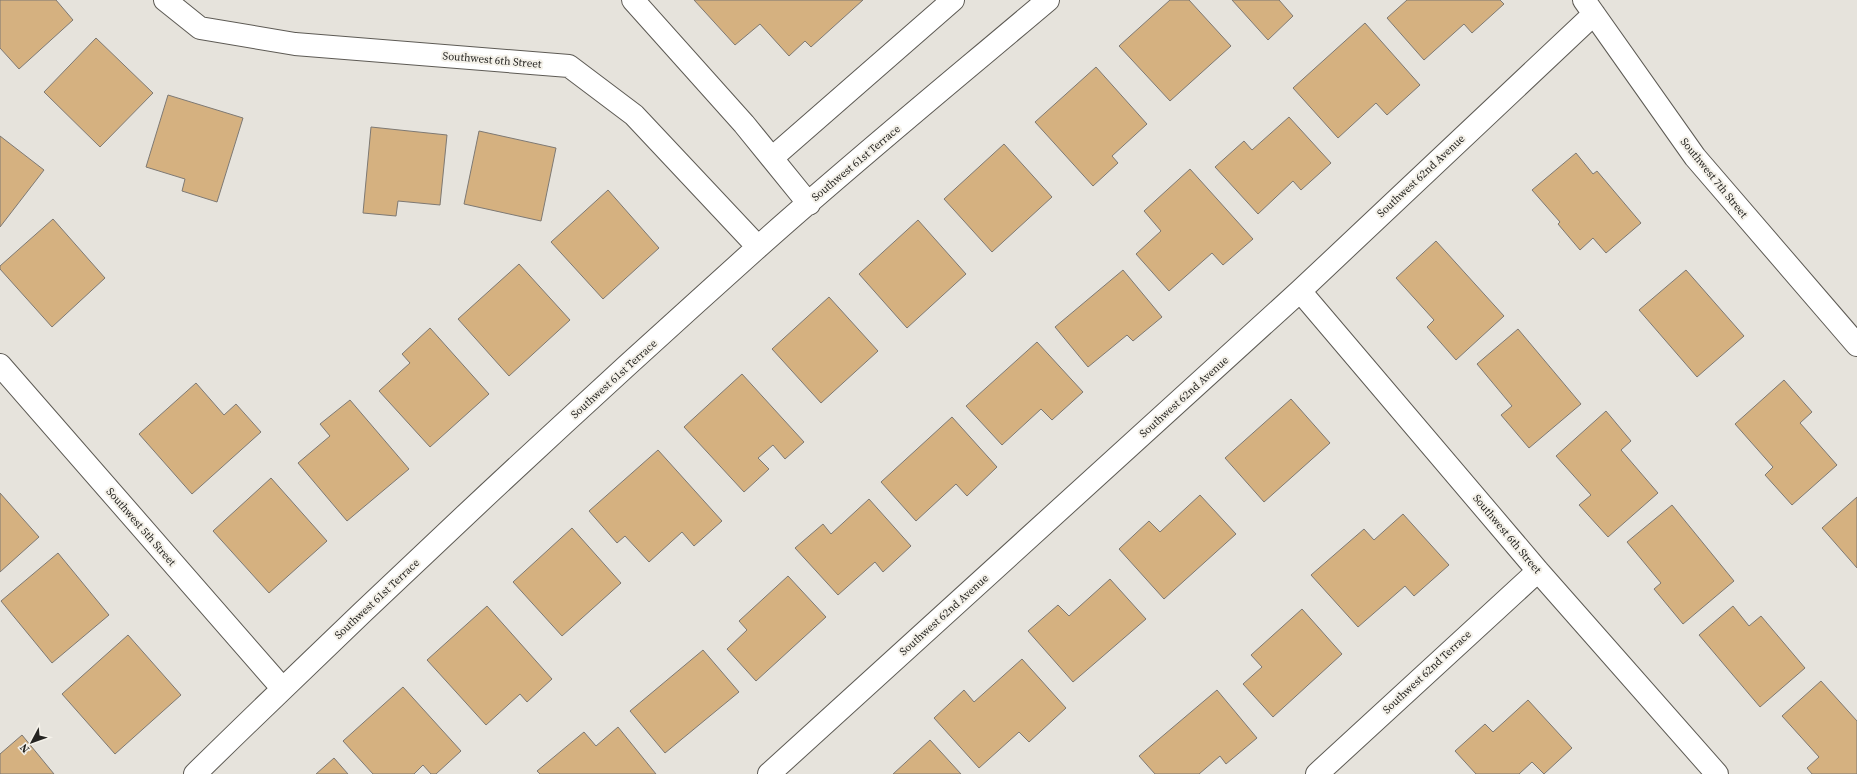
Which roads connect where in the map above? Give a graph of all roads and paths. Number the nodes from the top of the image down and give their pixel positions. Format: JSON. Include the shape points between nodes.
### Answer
{"nodes":[{"id":1,"x":165,"y":0,"type":"edge"},
{"id":2,"x":633,"y":0,"type":"edge"},
{"id":3,"x":953,"y":0,"type":"edge"},
{"id":4,"x":1048,"y":0,"type":"edge"},
{"id":5,"x":1589,"y":7,"type":"edge"},
{"id":6,"x":772,"y":158,"type":"junction"},
{"id":7,"x":809,"y":204,"type":"junction"},
{"id":8,"x":758,"y":247,"type":"junction"},
{"id":9,"x":1300,"y":291,"type":"junction"},
{"id":10,"x":1857,"y":345,"type":"edge"},
{"id":11,"x":0,"y":365,"type":"edge"},
{"id":12,"x":1538,"y":571,"type":"junction"},
{"id":13,"x":282,"y":688,"type":"junction"},
{"id":14,"x":195,"y":774,"type":"edge"},
{"id":15,"x":769,"y":774,"type":"edge"},
{"id":16,"x":1316,"y":774,"type":"edge"},
{"id":17,"x":1717,"y":774,"type":"edge"}],
"edges":[{"from":1,"to":8,"type":"street","name":"Southwest 6th Street","via":[[200,28],[295,44],[569,66],[634,115]]},
{"from":2,"to":6,"type":"street"},
{"from":3,"to":6,"type":"street"},
{"from":4,"to":7,"type":"street","name":"Southwest 61st Terrace"},
{"from":5,"to":9,"type":"street","name":"Southwest 62nd Avenue"},
{"from":5,"to":10,"type":"street","name":"Southwest 7th Street","via":[[1695,157]]},
{"from":6,"to":7,"type":"street"},
{"from":7,"to":8,"type":"street","name":"Southwest 61st Terrace"},
{"from":8,"to":13,"type":"street","name":"Southwest 61st Terrace"},
{"from":9,"to":12,"type":"street","name":"Southwest 6th Street"},
{"from":9,"to":15,"type":"street","name":"Southwest 62nd Avenue"},
{"from":11,"to":13,"type":"street","name":"Southwest 5th Street"},
{"from":12,"to":16,"type":"street","name":"Southwest 62nd Terrace"},
{"from":12,"to":17,"type":"street","name":"Southwest 6th Street"},
{"from":13,"to":14,"type":"street","name":"Southwest 61st Terrace"}]}
